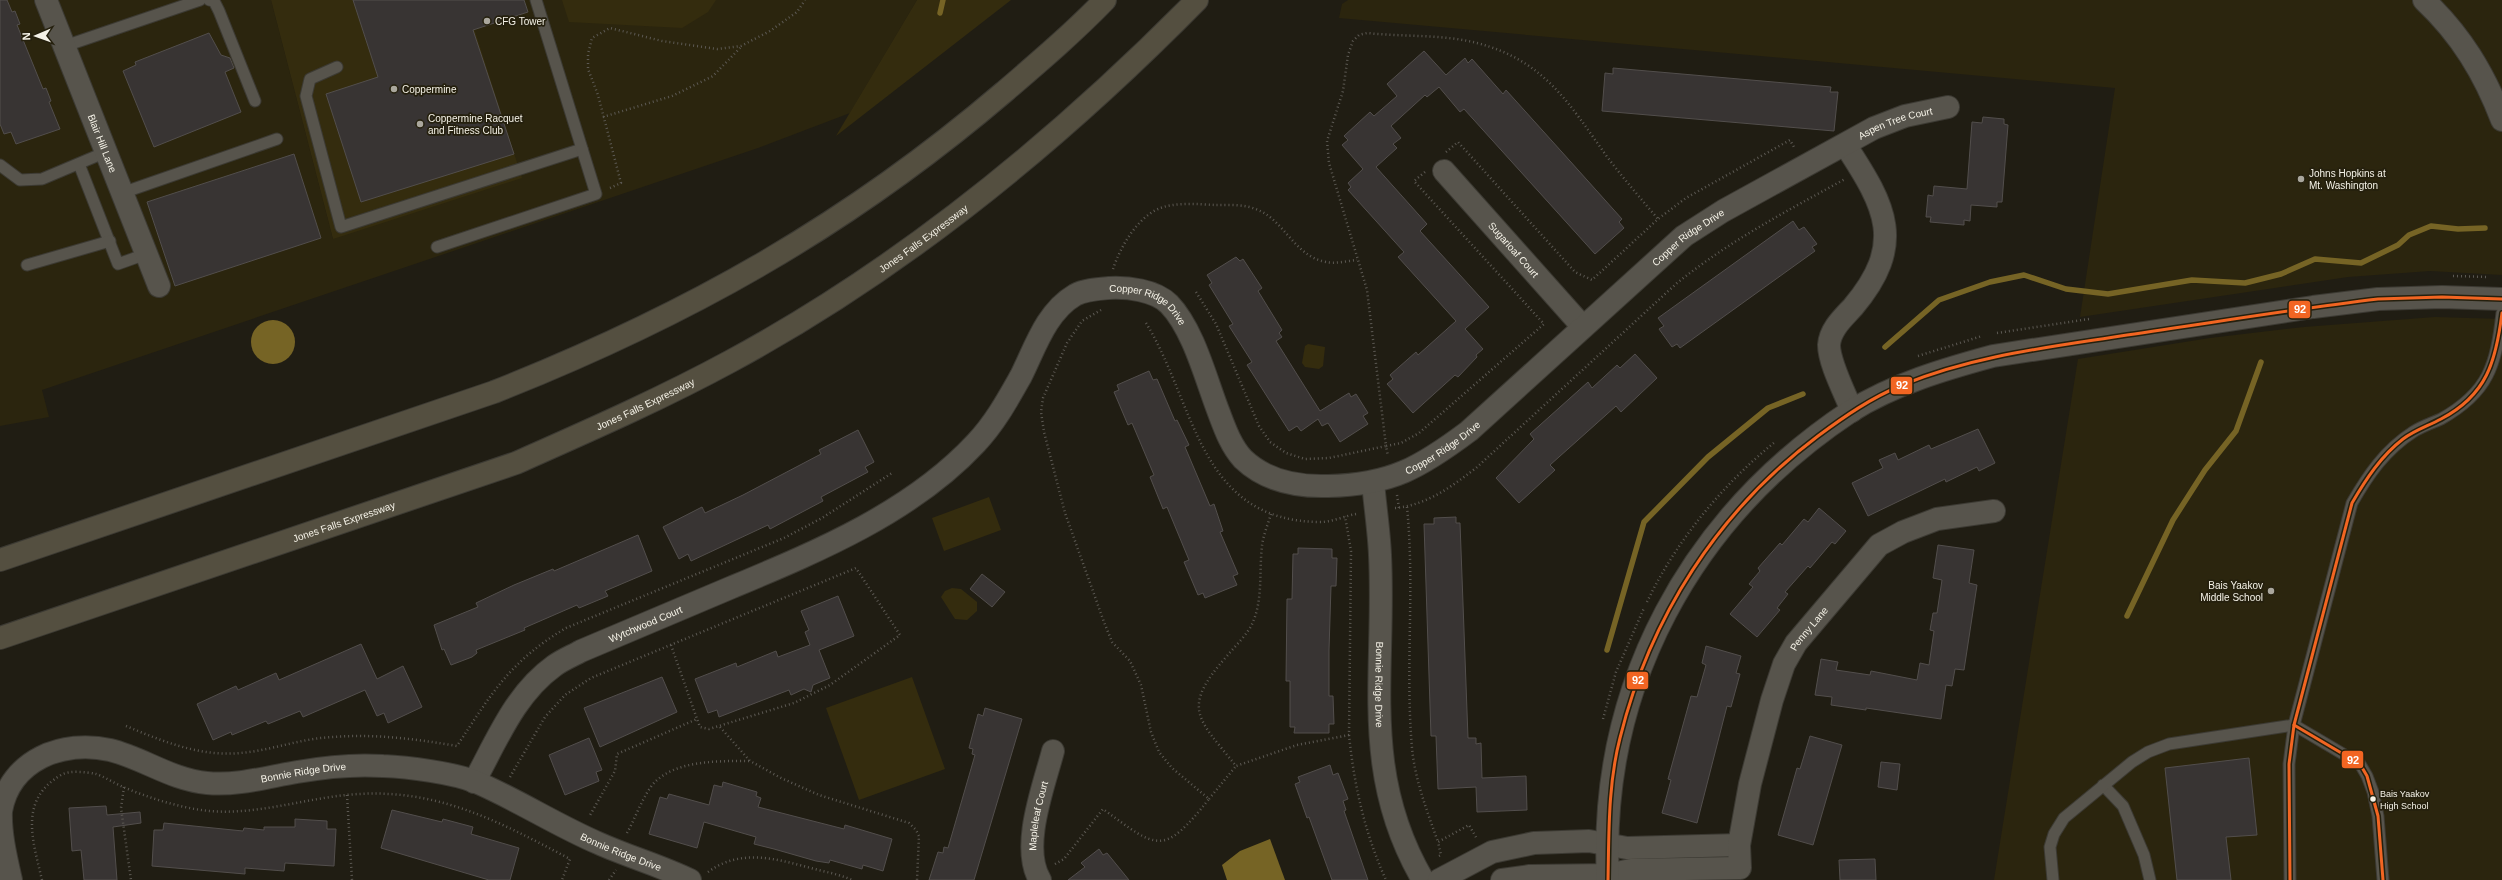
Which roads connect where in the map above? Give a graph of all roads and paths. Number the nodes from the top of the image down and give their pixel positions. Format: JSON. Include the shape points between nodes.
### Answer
{"nodes":[{"id":1,"x":46,"y":0,"type":"edge"},
{"id":2,"x":200,"y":0,"type":"edge"},
{"id":3,"x":209,"y":0,"type":"edge"},
{"id":4,"x":536,"y":0,"type":"edge"},
{"id":5,"x":805,"y":0,"type":"edge"},
{"id":6,"x":1105,"y":0,"type":"edge"},
{"id":7,"x":1197,"y":0,"type":"edge"},
{"id":8,"x":2424,"y":0,"type":"edge"},
{"id":9,"x":64,"y":46,"type":"junction"},
{"id":10,"x":741,"y":46,"type":"junction"},
{"id":11,"x":336,"y":67,"type":"dead end"},
{"id":12,"x":255,"y":101,"type":"dead end"},
{"id":13,"x":1948,"y":107,"type":"dead end"},
{"id":14,"x":603,"y":118,"type":"junction"},
{"id":15,"x":2502,"y":120,"type":"edge"},
{"id":16,"x":277,"y":139,"type":"dead end"},
{"id":17,"x":582,"y":149,"type":"junction"},
{"id":18,"x":1840,"y":149,"type":"junction"},
{"id":19,"x":1796,"y":151,"type":"dead end"},
{"id":20,"x":106,"y":152,"type":"junction"},
{"id":21,"x":79,"y":164,"type":"junction"},
{"id":22,"x":0,"y":165,"type":"edge"},
{"id":23,"x":1444,"y":171,"type":"dead end"},
{"id":24,"x":621,"y":183,"type":"dead end"},
{"id":25,"x":122,"y":193,"type":"junction"},
{"id":26,"x":1658,"y":219,"type":"dead end"},
{"id":27,"x":110,"y":241,"type":"junction"},
{"id":28,"x":437,"y":247,"type":"dead end"},
{"id":29,"x":146,"y":254,"type":"junction"},
{"id":30,"x":1357,"y":260,"type":"dead end"},
{"id":31,"x":27,"y":265,"type":"dead end"},
{"id":32,"x":2447,"y":276,"type":"dead end"},
{"id":33,"x":2495,"y":278,"type":"dead end"},
{"id":34,"x":159,"y":286,"type":"dead end"},
{"id":35,"x":1110,"y":288,"type":"junction"},
{"id":36,"x":1196,"y":292,"type":"dead end"},
{"id":37,"x":2502,"y":299,"type":"edge"},
{"id":38,"x":2502,"y":313,"type":"edge"},
{"id":39,"x":2094,"y":318,"type":"dead end"},
{"id":40,"x":1146,"y":323,"type":"dead end"},
{"id":41,"x":1583,"y":327,"type":"junction"},
{"id":42,"x":1993,"y":334,"type":"dead end"},
{"id":43,"x":1986,"y":336,"type":"dead end"},
{"id":44,"x":1912,"y":358,"type":"dead end"},
{"id":45,"x":1852,"y":411,"type":"junction"},
{"id":46,"x":1779,"y":438,"type":"dead end"},
{"id":47,"x":892,"y":473,"type":"dead end"},
{"id":48,"x":1383,"y":480,"type":"junction"},
{"id":49,"x":1407,"y":507,"type":"junction"},
{"id":50,"x":1400,"y":508,"type":"junction"},
{"id":51,"x":1376,"y":510,"type":"junction"},
{"id":52,"x":1994,"y":511,"type":"dead end"},
{"id":53,"x":1271,"y":514,"type":"junction"},
{"id":54,"x":1345,"y":516,"type":"junction"},
{"id":55,"x":867,"y":525,"type":"joint"},
{"id":56,"x":0,"y":560,"type":"edge"},
{"id":57,"x":0,"y":638,"type":"edge"},
{"id":58,"x":671,"y":645,"type":"junction"},
{"id":59,"x":697,"y":719,"type":"junction"},
{"id":60,"x":1602,"y":724,"type":"dead end"},
{"id":61,"x":2294,"y":725,"type":"junction"},
{"id":62,"x":126,"y":726,"type":"dead end"},
{"id":63,"x":720,"y":727,"type":"junction"},
{"id":64,"x":1349,"y":735,"type":"junction"},
{"id":65,"x":1053,"y":751,"type":"dead end"},
{"id":66,"x":750,"y":761,"type":"junction"},
{"id":67,"x":1236,"y":766,"type":"junction"},
{"id":68,"x":507,"y":781,"type":"dead end"},
{"id":69,"x":474,"y":782,"type":"junction"},
{"id":70,"x":2103,"y":785,"type":"junction"},
{"id":71,"x":124,"y":787,"type":"junction"},
{"id":72,"x":347,"y":795,"type":"junction"},
{"id":73,"x":1209,"y":799,"type":"junction"},
{"id":74,"x":1,"y":812,"type":"edge"},
{"id":75,"x":587,"y":821,"type":"dead end"},
{"id":76,"x":624,"y":838,"type":"dead end"},
{"id":77,"x":1438,"y":842,"type":"dead end"},
{"id":78,"x":1608,"y":844,"type":"junction"},
{"id":79,"x":1738,"y":845,"type":"junction"},
{"id":80,"x":697,"y":877,"type":"edge"},
{"id":81,"x":1038,"y":877,"type":"edge"},
{"id":82,"x":1608,"y":878,"type":"edge"},
{"id":83,"x":12,"y":880,"type":"edge"},
{"id":84,"x":42,"y":880,"type":"edge"},
{"id":85,"x":131,"y":880,"type":"edge"},
{"id":86,"x":352,"y":880,"type":"edge"},
{"id":87,"x":562,"y":880,"type":"edge"},
{"id":88,"x":852,"y":880,"type":"edge"},
{"id":89,"x":917,"y":880,"type":"edge"},
{"id":90,"x":1386,"y":880,"type":"edge"},
{"id":91,"x":1422,"y":880,"type":"edge"},
{"id":92,"x":1439,"y":880,"type":"edge"},
{"id":93,"x":1502,"y":880,"type":"edge"},
{"id":94,"x":2053,"y":880,"type":"edge"},
{"id":95,"x":2150,"y":880,"type":"edge"},
{"id":96,"x":2290,"y":880,"type":"edge"},
{"id":97,"x":2383,"y":880,"type":"edge"}],
"edges":[{"from":1,"to":9,"type":"street","name":"Blair Hill Lane"},
{"from":2,"to":9,"type":"lane"},
{"from":3,"to":12,"type":"lane","via":[[214,1],[219,11]]},
{"from":4,"to":17,"type":"lane"},
{"from":5,"to":10,"type":"path","via":[[797,12],[770,31]]},
{"from":6,"to":56,"type":"highway","via":[[1041,60],[925,157],[848,212],[767,262],[664,318],[572,361],[494,392]]},
{"from":7,"to":57,"type":"highway","name":"Jones Falls Expressway","via":[[1083,111],[956,216],[887,265],[731,361],[595,428],[516,463]]},
{"from":8,"to":15,"type":"street","via":[[2447,22],[2472,56],[2489,87]]},
{"from":9,"to":20,"type":"street","name":"Blair Hill Lane"},
{"from":10,"to":14,"type":"path","via":[[713,76],[672,96]]},
{"from":10,"to":14,"type":"path","via":[[717,49],[662,41],[610,28],[592,38],[588,54],[588,69]]},
{"from":11,"to":17,"type":"lane","via":[[310,79],[306,96],[341,227]]},
{"from":13,"to":18,"type":"street","name":"Aspen Tree Court","via":[[1905,116],[1874,128]]},
{"from":14,"to":24,"type":"path"},
{"from":16,"to":25,"type":"lane"},
{"from":17,"to":28,"type":"lane","via":[[596,194]]},
{"from":18,"to":41,"type":"street","name":"Copper Ridge Drive","via":[[1759,191],[1684,236]]},
{"from":18,"to":45,"type":"street","via":[[1873,187],[1881,206],[1885,228],[1880,267],[1870,287],[1832,332],[1829,345]]},
{"from":18,"to":49,"type":"path","via":[[1849,177],[1733,241],[1706,260],[1677,283],[1476,468],[1445,490]]},
{"from":19,"to":26,"type":"path","via":[[1790,140],[1686,198]]},
{"from":20,"to":21,"type":"lane"},
{"from":20,"to":25,"type":"street","name":"Blair Hill Lane"},
{"from":21,"to":22,"type":"lane","via":[[42,179],[20,180]]},
{"from":21,"to":27,"type":"lane"},
{"from":23,"to":41,"type":"street","name":"Sugarloaf Court"},
{"from":25,"to":29,"type":"street","name":"Blair Hill Lane"},
{"from":27,"to":29,"type":"lane","via":[[118,264]]},
{"from":27,"to":31,"type":"lane"},
{"from":29,"to":34,"type":"street","name":"Blair Hill Lane"},
{"from":30,"to":35,"type":"path","via":[[1326,262],[1310,255],[1295,245],[1271,217],[1256,209],[1234,205],[1175,205],[1158,209],[1143,220],[1127,239],[1118,255]]},
{"from":32,"to":33,"type":"path"},
{"from":35,"to":48,"type":"street","name":"Copper Ridge Drive","via":[[1146,293],[1167,302],[1188,332],[1228,437],[1242,458],[1260,472],[1280,481],[1307,487]]},
{"from":35,"to":55,"type":"street","name":"Copper Ridge Drive","via":[[1075,295],[1054,315],[1001,410],[977,442],[924,489]]},
{"from":35,"to":73,"type":"path","via":[[1108,304],[1082,321],[1067,343],[1043,398],[1041,412],[1044,432],[1065,513],[1104,622],[1112,642],[1130,661],[1141,685],[1152,732],[1160,752],[1172,768]]},
{"from":36,"to":48,"type":"path","via":[[1216,324],[1259,426],[1270,442],[1286,453],[1304,459],[1329,458],[1386,446]]},
{"from":37,"to":45,"type":"street","via":[[2442,297],[2370,300],[1993,356],[1943,370],[1902,386]]},
{"from":38,"to":61,"type":"lane","via":[[2494,362],[2482,385],[2465,404],[2414,431],[2392,448],[2371,471],[2352,503]]},
{"from":39,"to":42,"type":"path"},
{"from":40,"to":53,"type":"path","via":[[1165,359],[1204,452],[1218,474],[1236,494]]},
{"from":41,"to":48,"type":"street","name":"Copper Ridge Drive","via":[[1470,430],[1433,458],[1405,473]]},
{"from":43,"to":44,"type":"path"},
{"from":45,"to":78,"type":"street","via":[[1761,483],[1720,529],[1681,583],[1652,638],[1634,686],[1620,741]]},
{"from":46,"to":60,"type":"path","via":[[1736,477],[1676,551],[1634,628],[1616,672]]},
{"from":47,"to":62,"type":"path","via":[[822,518],[784,538],[566,628],[538,644],[514,665],[495,688],[456,746],[399,736],[360,736],[319,738],[240,753],[213,753],[160,740]]},
{"from":48,"to":50,"type":"path"},
{"from":48,"to":51,"type":"street","name":"Bonnie Ridge Drive"},
{"from":49,"to":50,"type":"path"},
{"from":49,"to":77,"type":"path","via":[[1411,549],[1412,749],[1418,784]]},
{"from":50,"to":51,"type":"path"},
{"from":51,"to":54,"type":"path"},
{"from":51,"to":91,"type":"street","name":"Bonnie Ridge Drive","via":[[1380,555],[1378,716],[1382,763],[1391,807],[1401,837]]},
{"from":52,"to":79,"type":"street","name":"Penny Lane","via":[[1937,519],[1903,532],[1879,545],[1796,643],[1784,664],[1772,700],[1750,784]]},
{"from":53,"to":54,"type":"path","via":[[1322,522]]},
{"from":53,"to":67,"type":"path","via":[[1262,544],[1259,604],[1252,623],[1216,669],[1197,706],[1206,728]]},
{"from":54,"to":64,"type":"path","via":[[1351,551]]},
{"from":55,"to":69,"type":"street","name":"Wytchwood Court","via":[[784,566],[581,651],[554,665],[534,682],[516,704]]},
{"from":58,"to":59,"type":"path"},
{"from":58,"to":63,"type":"path","via":[[856,568],[900,635],[830,685],[794,703]]},
{"from":58,"to":68,"type":"path","via":[[591,678],[565,694],[544,717]]},
{"from":59,"to":63,"type":"path","via":[[700,727]]},
{"from":59,"to":75,"type":"path","via":[[617,754],[615,771]]},
{"from":61,"to":70,"type":"lane","via":[[2169,744],[2148,752]]},
{"from":61,"to":96,"type":"lane","via":[[2289,764]]},
{"from":61,"to":97,"type":"lane","via":[[2360,764],[2367,776],[2378,816]]},
{"from":63,"to":66,"type":"path"},
{"from":64,"to":67,"type":"path","via":[[1297,745]]},
{"from":64,"to":90,"type":"path","via":[[1361,808]]},
{"from":65,"to":81,"type":"street","name":"Mapleleaf Court","via":[[1035,822],[1033,858]]},
{"from":66,"to":76,"type":"path","via":[[721,761],[668,772],[654,783]]},
{"from":66,"to":89,"type":"path","via":[[819,795],[908,823],[919,836]]},
{"from":67,"to":73,"type":"path"},
{"from":69,"to":74,"type":"street","name":"Bonnie Ridge Drive","via":[[424,770],[382,766],[338,767],[244,782],[206,783],[169,774],[109,750],[58,749],[39,757],[21,772],[6,793]]},
{"from":69,"to":80,"type":"street","name":"Bonnie Ridge Drive","via":[[599,844]]},
{"from":70,"to":94,"type":"lane","via":[[2064,818],[2054,834],[2050,847]]},
{"from":70,"to":95,"type":"lane","via":[[2123,806],[2144,855]]},
{"from":71,"to":72,"type":"path","via":[[173,804],[201,810],[232,812]]},
{"from":71,"to":84,"type":"path","via":[[96,774],[79,772],[63,774],[48,784],[34,805],[31,826]]},
{"from":71,"to":85,"type":"path","via":[[121,808]]},
{"from":72,"to":86,"type":"path"},
{"from":72,"to":87,"type":"path","via":[[399,794],[436,800],[472,811],[570,860]]},
{"from":73,"to":81,"type":"path","via":[[1188,826],[1170,839],[1155,842],[1142,838],[1103,809],[1064,859]]},
{"from":74,"to":83,"type":"street","name":"Bonnie Ridge Drive","via":[[2,842]]},
{"from":78,"to":79,"type":"street","via":[[1627,848]]},
{"from":78,"to":82,"type":"street"},
{"from":78,"to":92,"type":"street","via":[[1588,841],[1513,846],[1492,852]]},
{"from":79,"to":82,"type":"street","name":"Penny Lane","via":[[1740,868],[1631,870]]},
{"from":80,"to":88,"type":"path","via":[[735,859],[754,856],[777,858]]},
{"from":82,"to":93,"type":"street","via":[[1530,876]]}]}
